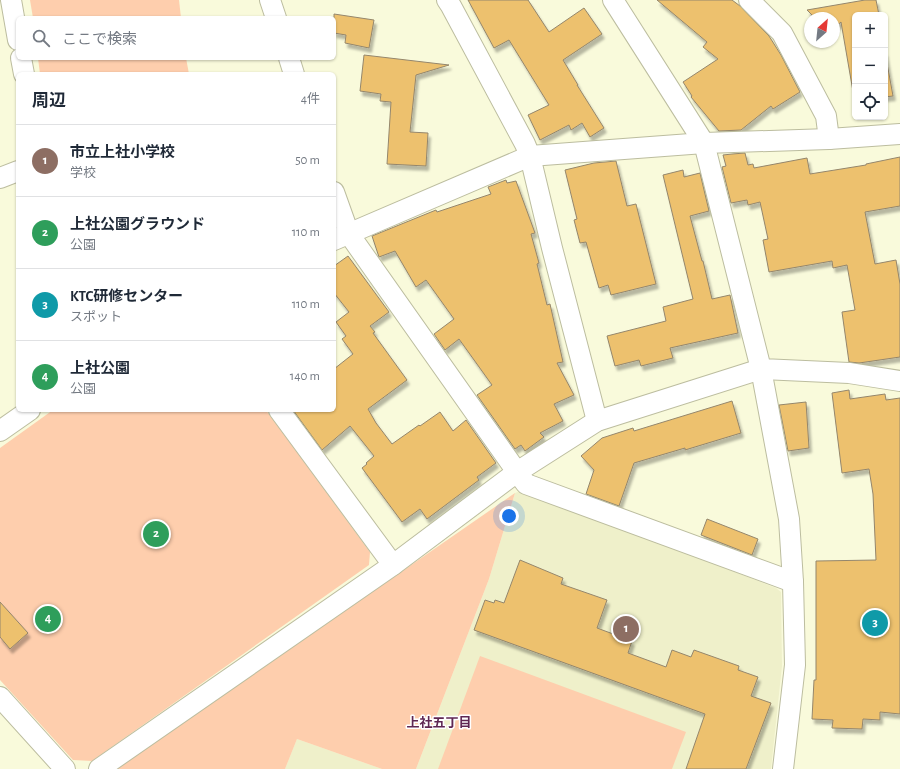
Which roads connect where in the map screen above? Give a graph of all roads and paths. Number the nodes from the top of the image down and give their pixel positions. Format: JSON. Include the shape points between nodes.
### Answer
{"nodes":[{"id":1,"x":11,"y":0,"type":"edge"},
{"id":2,"x":270,"y":0,"type":"edge"},
{"id":3,"x":613,"y":0,"type":"edge"},
{"id":4,"x":749,"y":0,"type":"edge"},
{"id":5,"x":454,"y":2,"type":"edge"},
{"id":6,"x":275,"y":16,"type":"edge"},
{"id":7,"x":16,"y":29,"type":"edge"},
{"id":8,"x":21,"y":60,"type":"edge"},
{"id":9,"x":289,"y":60,"type":"edge"},
{"id":10,"x":24,"y":72,"type":"edge"},
{"id":11,"x":293,"y":72,"type":"edge"},
{"id":12,"x":900,"y":134,"type":"edge"},
{"id":13,"x":828,"y":139,"type":"junction"},
{"id":14,"x":704,"y":144,"type":"junction"},
{"id":15,"x":530,"y":156,"type":"junction"},
{"id":16,"x":16,"y":172,"type":"edge"},
{"id":17,"x":0,"y":178,"type":"edge"},
{"id":18,"x":336,"y":205,"type":"edge"},
{"id":19,"x":341,"y":237,"type":"edge"},
{"id":20,"x":761,"y":369,"type":"junction"},
{"id":21,"x":900,"y":381,"type":"edge"},
{"id":22,"x":27,"y":412,"type":"edge"},
{"id":23,"x":279,"y":412,"type":"edge"},
{"id":24,"x":597,"y":421,"type":"junction"},
{"id":25,"x":0,"y":431,"type":"edge"},
{"id":26,"x":517,"y":472,"type":"junction"},
{"id":27,"x":393,"y":565,"type":"junction"},
{"id":28,"x":793,"y":582,"type":"junction"},
{"id":29,"x":0,"y":697,"type":"edge"},
{"id":30,"x":65,"y":769,"type":"edge"},
{"id":31,"x":99,"y":769,"type":"edge"},
{"id":32,"x":783,"y":769,"type":"edge"}],
"edges":[{"from":1,"to":7,"type":"street"},
{"from":2,"to":6,"type":"street"},
{"from":3,"to":14,"type":"street"},
{"from":4,"to":13,"type":"street","via":[[782,33],[826,116]]},
{"from":5,"to":15,"type":"street"},
{"from":8,"to":10,"type":"street"},
{"from":9,"to":11,"type":"street"},
{"from":12,"to":13,"type":"street"},
{"from":13,"to":14,"type":"street"},
{"from":14,"to":15,"type":"street"},
{"from":14,"to":20,"type":"street"},
{"from":15,"to":19,"type":"street"},
{"from":15,"to":24,"type":"street"},
{"from":16,"to":17,"type":"street"},
{"from":18,"to":19,"type":"street"},
{"from":19,"to":26,"type":"street"},
{"from":20,"to":21,"type":"street","via":[[849,373]]},
{"from":20,"to":24,"type":"street"},
{"from":20,"to":28,"type":"street","via":[[789,519]]},
{"from":22,"to":25,"type":"street"},
{"from":23,"to":27,"type":"street"},
{"from":24,"to":26,"type":"street"},
{"from":26,"to":27,"type":"street"},
{"from":26,"to":28,"type":"street","via":[[526,484]]},
{"from":27,"to":31,"type":"street"},
{"from":28,"to":32,"type":"street","via":[[795,665]]},
{"from":29,"to":30,"type":"street"}]}
